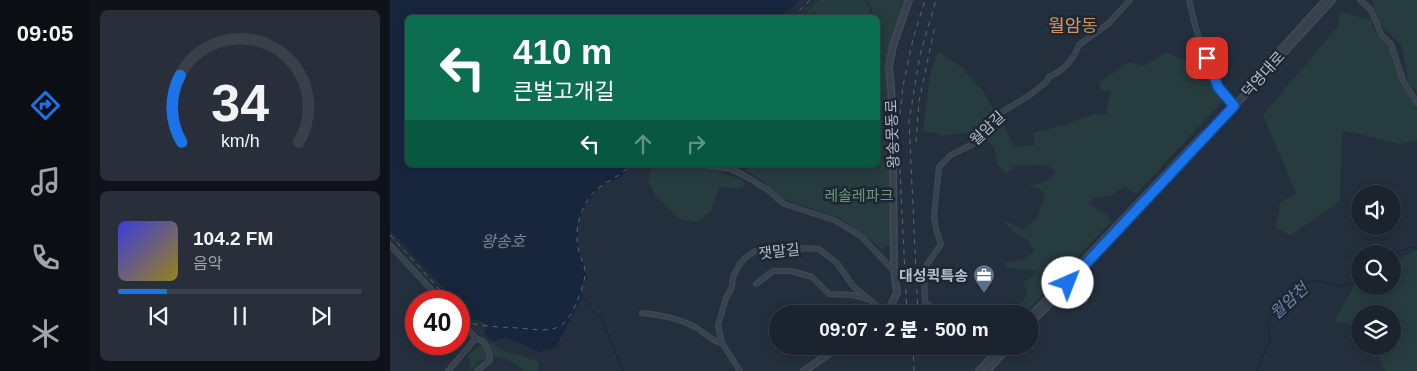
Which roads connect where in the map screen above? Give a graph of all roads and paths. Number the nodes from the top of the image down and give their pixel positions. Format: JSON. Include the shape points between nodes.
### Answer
{"nodes":[{"id":1,"x":909,"y":0,"type":"edge"},
{"id":2,"x":1130,"y":0,"type":"edge"},
{"id":3,"x":1189,"y":0,"type":"edge"},
{"id":4,"x":1332,"y":0,"type":"edge"},
{"id":5,"x":1360,"y":0,"type":"edge"},
{"id":6,"x":1323,"y":3,"type":"edge"},
{"id":7,"x":1417,"y":103,"type":"edge"},
{"id":8,"x":1233,"y":104,"type":"junction"},
{"id":9,"x":718,"y":167,"type":"edge"},
{"id":10,"x":390,"y":245,"type":"edge"},
{"id":11,"x":894,"y":271,"type":"junction"},
{"id":12,"x":756,"y":284,"type":"dead end"},
{"id":13,"x":432,"y":290,"type":"edge"},
{"id":14,"x":870,"y":300,"type":"junction"},
{"id":15,"x":876,"y":305,"type":"edge"},
{"id":16,"x":891,"y":305,"type":"edge"},
{"id":17,"x":929,"y":305,"type":"edge"},
{"id":18,"x":1039,"y":308,"type":"edge"},
{"id":19,"x":642,"y":313,"type":"dead end"},
{"id":20,"x":1039,"y":314,"type":"edge"},
{"id":21,"x":470,"y":332,"type":"edge"},
{"id":22,"x":476,"y":338,"type":"junction"},
{"id":23,"x":722,"y":343,"type":"junction"},
{"id":24,"x":827,"y":355,"type":"edge"},
{"id":25,"x":997,"y":355,"type":"edge"},
{"id":26,"x":1000,"y":355,"type":"edge"},
{"id":27,"x":448,"y":371,"type":"edge"},
{"id":28,"x":477,"y":371,"type":"edge"},
{"id":29,"x":740,"y":371,"type":"edge"},
{"id":30,"x":804,"y":371,"type":"edge"},
{"id":31,"x":979,"y":371,"type":"edge"},
{"id":32,"x":987,"y":371,"type":"edge"}],
"edges":[{"from":1,"to":11,"type":"street","name":"왕송못동로","via":[[889,68]]},
{"from":2,"to":17,"type":"street","name":"월암길","via":[[1109,23],[1079,45],[1060,71],[997,115],[973,144],[951,155],[939,167],[934,216],[942,244],[924,269],[925,302]]},
{"from":3,"to":8,"type":"street","via":[[1196,29],[1218,87]]},
{"from":4,"to":6,"type":"street","name":"덕영대로"},
{"from":5,"to":7,"type":"street","via":[[1372,10]]},
{"from":6,"to":8,"type":"street","name":"덕영대로"},
{"from":8,"to":18,"type":"street","name":"덕영대로"},
{"from":8,"to":20,"type":"street","name":"덕영대로"},
{"from":9,"to":11,"type":"street","via":[[731,169],[749,178],[784,204],[834,220],[861,236]]},
{"from":10,"to":13,"type":"street"},
{"from":11,"to":16,"type":"street","name":"왕송못동로","via":[[896,292]]},
{"from":12,"to":14,"type":"street","via":[[773,271],[790,271],[812,277],[829,294]]},
{"from":14,"to":15,"type":"street","name":"잿말길"},
{"from":14,"to":23,"type":"street","name":"잿말길","via":[[853,286],[837,263],[819,249],[804,248],[785,253],[755,251],[739,265],[733,277],[718,325]]},
{"from":19,"to":23,"type":"street","via":[[674,318]]},
{"from":21,"to":22,"type":"street"},
{"from":22,"to":27,"type":"street"},
{"from":22,"to":28,"type":"street","via":[[484,342],[490,360]]},
{"from":23,"to":29,"type":"street","name":"잿말길"},
{"from":24,"to":30,"type":"street"},
{"from":25,"to":31,"type":"street"},
{"from":26,"to":32,"type":"street"}]}
